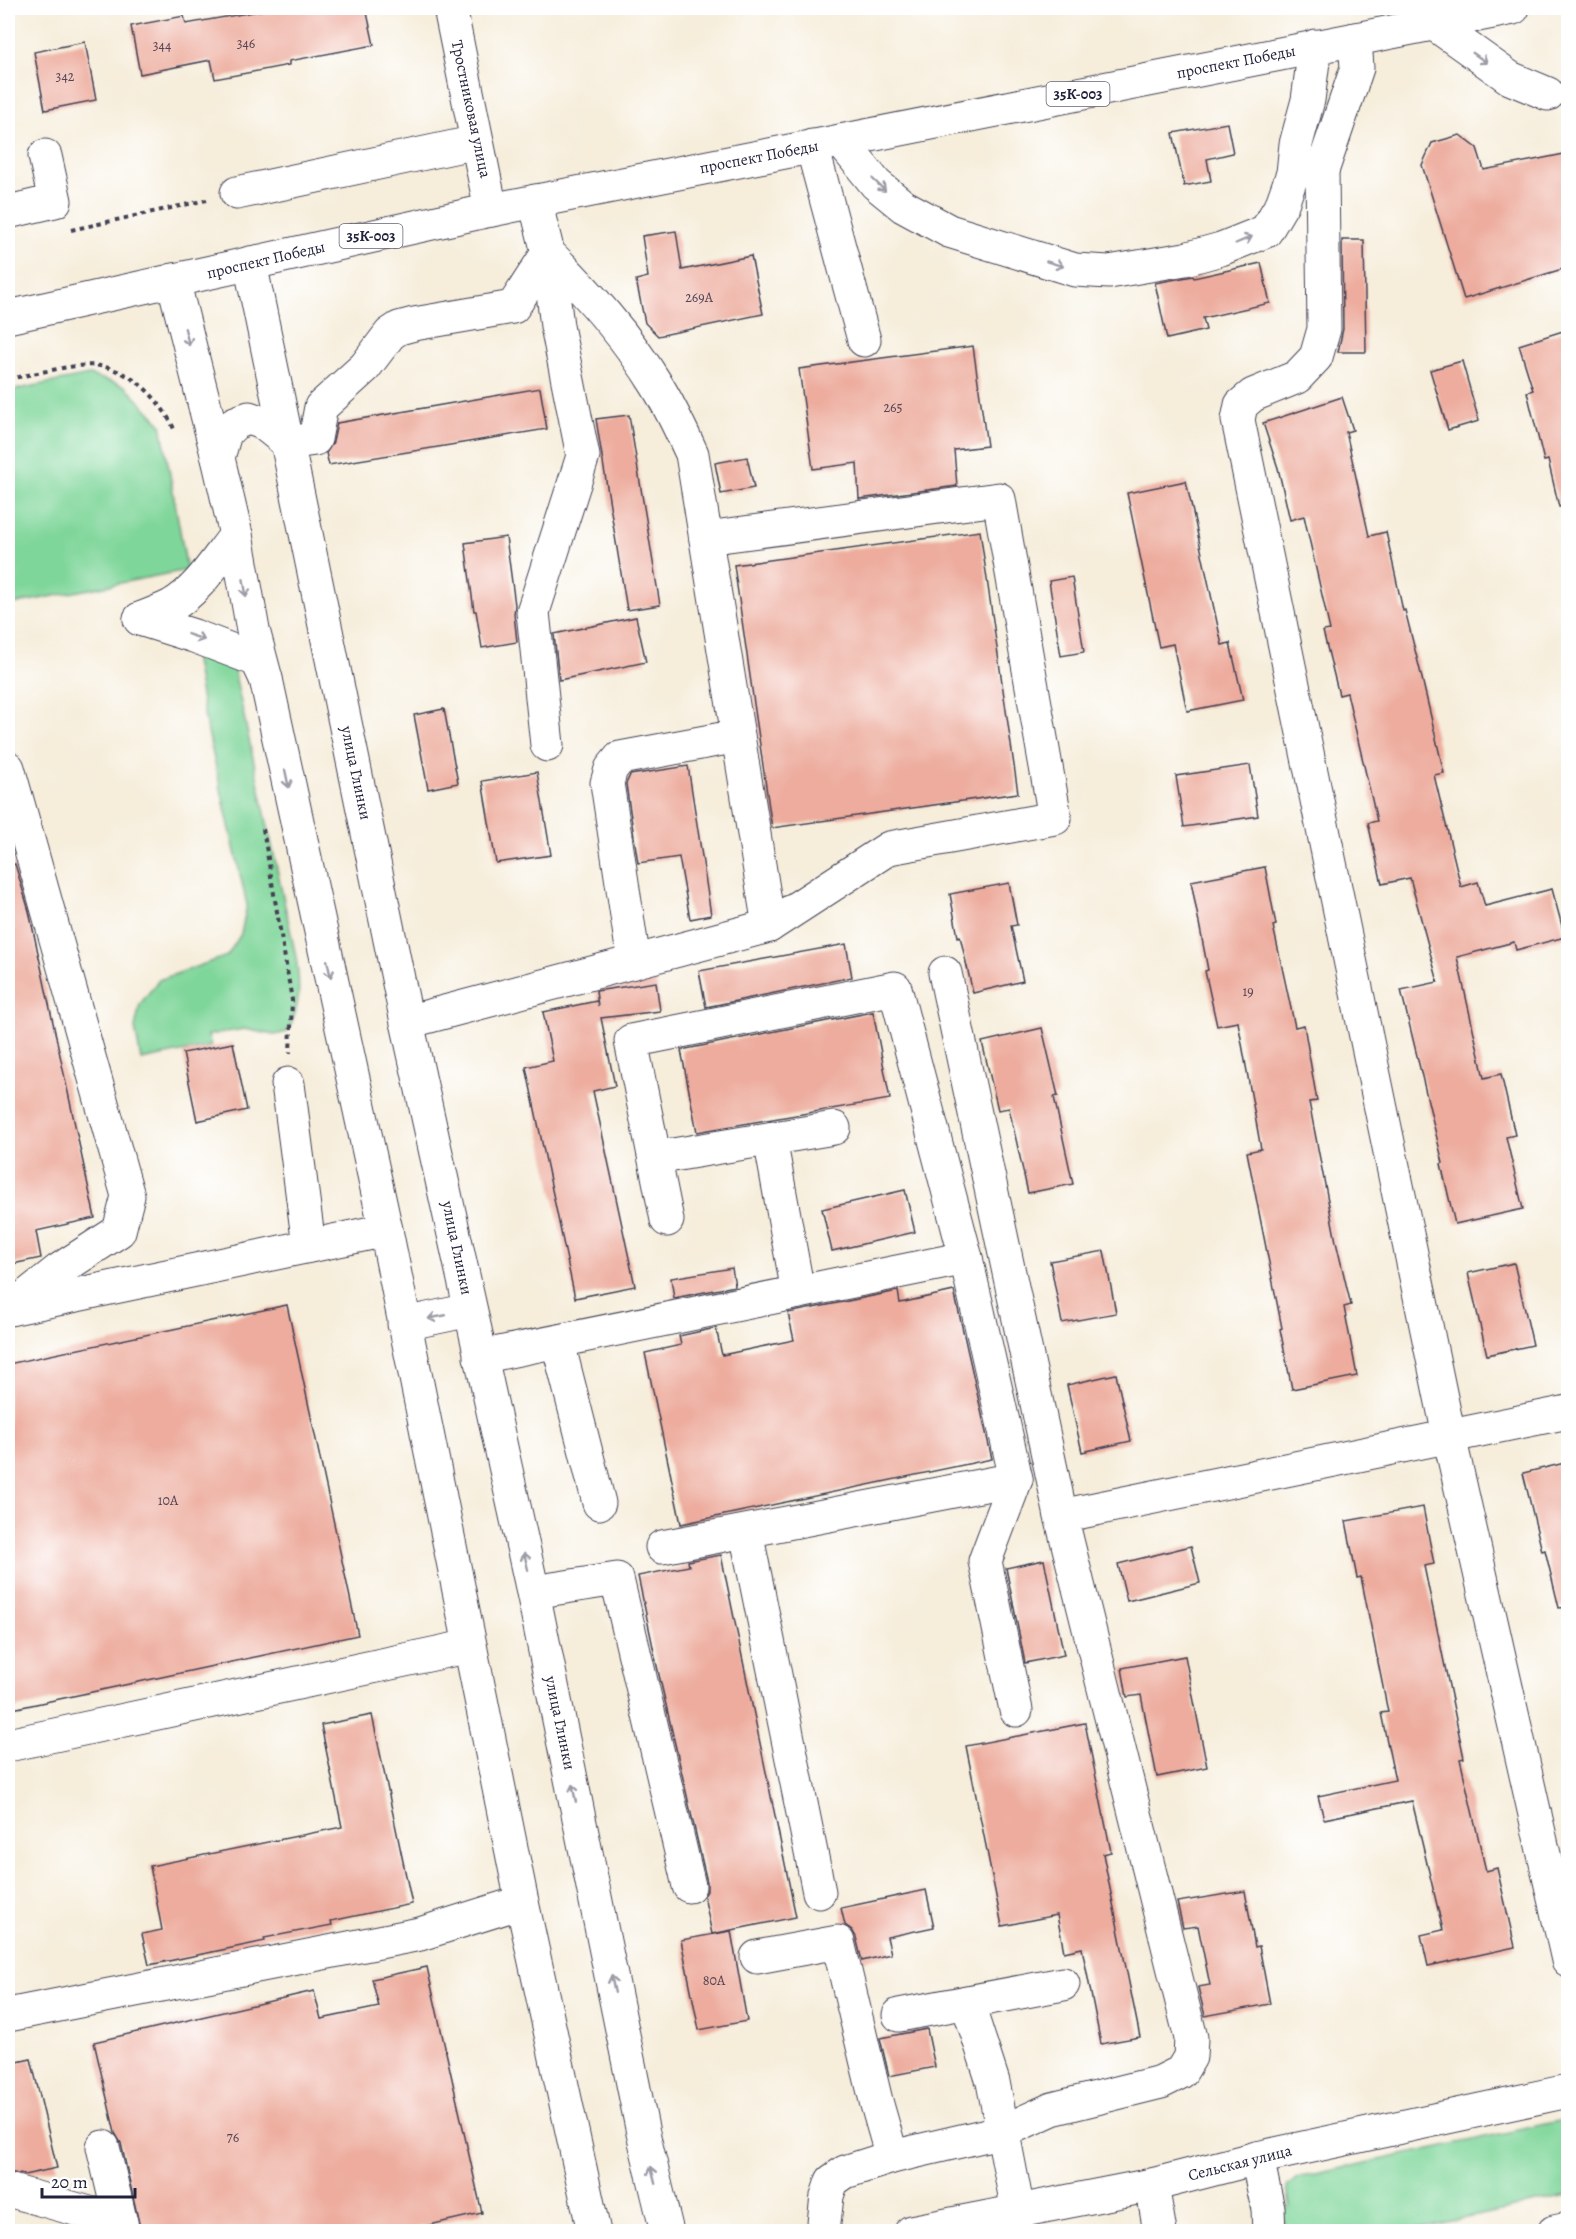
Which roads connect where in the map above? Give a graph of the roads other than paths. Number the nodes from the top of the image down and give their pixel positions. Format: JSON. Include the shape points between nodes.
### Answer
{"nodes":[{"id":1,"x":450,"y":8,"type":"edge"},
{"id":2,"x":1513,"y":8,"type":"edge"},
{"id":3,"x":1433,"y":23,"type":"junction"},
{"id":4,"x":1355,"y":39,"type":"junction"},
{"id":5,"x":1315,"y":46,"type":"junction"},
{"id":6,"x":1548,"y":94,"type":"dead end"},
{"id":7,"x":477,"y":142,"type":"junction"},
{"id":8,"x":827,"y":143,"type":"junction"},
{"id":9,"x":45,"y":156,"type":"dead end"},
{"id":10,"x":237,"y":193,"type":"road end"},
{"id":11,"x":535,"y":201,"type":"junction"},
{"id":12,"x":491,"y":210,"type":"junction"},
{"id":13,"x":8,"y":212,"type":"edge"},
{"id":14,"x":548,"y":253,"type":"junction"},
{"id":15,"x":250,"y":264,"type":"junction"},
{"id":16,"x":173,"y":280,"type":"junction"},
{"id":17,"x":8,"y":317,"type":"edge"},
{"id":18,"x":864,"y":340,"type":"dead end"},
{"id":19,"x":288,"y":443,"type":"junction"},
{"id":20,"x":218,"y":458,"type":"junction"},
{"id":21,"x":236,"y":535,"type":"junction"},
{"id":22,"x":706,"y":538,"type":"junction"},
{"id":23,"x":266,"y":680,"type":"junction"},
{"id":24,"x":738,"y":736,"type":"junction"},
{"id":25,"x":547,"y":745,"type":"dead end"},
{"id":26,"x":8,"y":768,"type":"edge"},
{"id":27,"x":769,"y":926,"type":"junction"},
{"id":28,"x":634,"y":962,"type":"junction"},
{"id":29,"x":945,"y":973,"type":"dead end"},
{"id":30,"x":407,"y":1022,"type":"junction"},
{"id":31,"x":288,"y":1084,"type":"dead end"},
{"id":32,"x":834,"y":1128,"type":"dead end"},
{"id":33,"x":770,"y":1138,"type":"junction"},
{"id":34,"x":655,"y":1158,"type":"junction"},
{"id":35,"x":667,"y":1220,"type":"dead end"},
{"id":36,"x":386,"y":1230,"type":"junction"},
{"id":37,"x":309,"y":1246,"type":"junction"},
{"id":38,"x":966,"y":1258,"type":"junction"},
{"id":39,"x":798,"y":1292,"type":"junction"},
{"id":40,"x":9,"y":1309,"type":"edge"},
{"id":41,"x":470,"y":1310,"type":"junction"},
{"id":42,"x":404,"y":1324,"type":"junction"},
{"id":43,"x":558,"y":1342,"type":"junction"},
{"id":44,"x":480,"y":1357,"type":"junction"},
{"id":45,"x":1569,"y":1412,"type":"edge"},
{"id":46,"x":1449,"y":1436,"type":"junction"},
{"id":47,"x":1016,"y":1479,"type":"junction"},
{"id":48,"x":598,"y":1503,"type":"dead end"},
{"id":49,"x":1061,"y":1516,"type":"junction"},
{"id":50,"x":746,"y":1532,"type":"junction"},
{"id":51,"x":662,"y":1547,"type":"dead end"},
{"id":52,"x":533,"y":1592,"type":"junction"},
{"id":53,"x":470,"y":1646,"type":"junction"},
{"id":54,"x":1016,"y":1710,"type":"dead end"},
{"id":55,"x":8,"y":1745,"type":"edge"},
{"id":56,"x":688,"y":1886,"type":"dead end"},
{"id":57,"x":819,"y":1892,"type":"dead end"},
{"id":58,"x":522,"y":1902,"type":"junction"},
{"id":59,"x":757,"y":1957,"type":"dead end"},
{"id":60,"x":1569,"y":1960,"type":"edge"},
{"id":61,"x":1063,"y":1984,"type":"dead end"},
{"id":62,"x":967,"y":2002,"type":"junction"},
{"id":63,"x":8,"y":2015,"type":"edge"},
{"id":64,"x":899,"y":2015,"type":"dead end"},
{"id":65,"x":1569,"y":2091,"type":"edge"},
{"id":66,"x":1004,"y":2131,"type":"junction"},
{"id":67,"x":103,"y":2147,"type":"dead end"},
{"id":68,"x":892,"y":2157,"type":"junction"},
{"id":69,"x":1257,"y":2158,"type":"junction"},
{"id":70,"x":1152,"y":2185,"type":"junction"},
{"id":71,"x":8,"y":2190,"type":"edge"},
{"id":72,"x":1018,"y":2211,"type":"junction"},
{"id":73,"x":122,"y":2227,"type":"edge"},
{"id":74,"x":1569,"y":2229,"type":"edge"},
{"id":75,"x":925,"y":2231,"type":"edge"},
{"id":76,"x":594,"y":2232,"type":"edge"},
{"id":77,"x":667,"y":2232,"type":"edge"},
{"id":78,"x":823,"y":2232,"type":"edge"},
{"id":79,"x":1160,"y":2232,"type":"edge"},
{"id":80,"x":1269,"y":2232,"type":"edge"},
{"id":81,"x":1554,"y":2232,"type":"edge"}],
"edges":[{"from":1,"to":7,"type":"main road","name":"Тростниковая улица"},
{"from":2,"to":3,"type":"main road","name":"проспект Победы","number":"35К-003"},
{"from":3,"to":4,"type":"main road","name":"проспект Победы","number":"35К-003"},
{"from":3,"to":6,"type":"main road","one_way":true,"via":[[1510,78]]},
{"from":4,"to":5,"type":"main road","name":"проспект Победы","number":"35К-003"},
{"from":4,"to":46,"type":"main road","via":[[1357,68],[1322,171],[1324,329],[1316,357],[1297,376],[1253,395],[1241,405],[1238,420]]},
{"from":5,"to":8,"type":"main road","name":"проспект Победы","number":"35К-003"},
{"from":8,"to":5,"type":"main road","one_way":true,"via":[[903,206],[949,231],[1075,270],[1109,272],[1185,259],[1266,231],[1282,204],[1293,173]]},
{"from":7,"to":10,"type":"main road"},
{"from":7,"to":12,"type":"main road","name":"Тростниковая улица"},
{"from":8,"to":11,"type":"main road","name":"проспект Победы","number":"35К-003"},
{"from":8,"to":18,"type":"main road"},
{"from":9,"to":13,"type":"main road","via":[[55,201]]},
{"from":11,"to":12,"type":"main road","name":"проспект Победы","number":"35К-003"},
{"from":11,"to":14,"type":"main road"},
{"from":12,"to":15,"type":"main road","name":"проспект Победы","number":"35К-003"},
{"from":14,"to":19,"type":"main road","via":[[513,308],[399,327],[365,367],[321,407],[315,439]]},
{"from":14,"to":22,"type":"main road","via":[[602,309],[658,386],[692,454]]},
{"from":14,"to":25,"type":"main road","via":[[557,326],[583,456],[533,612]]},
{"from":15,"to":16,"type":"main road","name":"проспект Победы","number":"35К-003"},
{"from":15,"to":19,"type":"main road","name":"улица Глинки"},
{"from":16,"to":17,"type":"main road","name":"проспект Победы","number":"35К-003"},
{"from":16,"to":20,"type":"main road","one_way":true},
{"from":19,"to":20,"type":"main road","via":[[263,423],[249,418],[235,423],[225,433]]},
{"from":19,"to":30,"type":"main road","name":"улица Глинки"},
{"from":20,"to":21,"type":"main road"},
{"from":21,"to":23,"type":"main road","one_way":true},
{"from":21,"to":23,"type":"main road","one_way":true,"via":[[187,593],[172,605],[140,619],[257,660]]},
{"from":22,"to":24,"type":"main road"},
{"from":22,"to":27,"type":"main road","via":[[999,499],[1055,818],[889,848]]},
{"from":23,"to":36,"type":"main road","one_way":true},
{"from":24,"to":27,"type":"main road"},
{"from":24,"to":28,"type":"main road","via":[[620,758],[611,769],[607,783]]},
{"from":26,"to":40,"type":"main road","via":[[128,1196],[119,1231]]},
{"from":27,"to":28,"type":"main road"},
{"from":28,"to":30,"type":"main road"},
{"from":29,"to":49,"type":"main road"},
{"from":30,"to":41,"type":"main road","name":"улица Глинки"},
{"from":31,"to":37,"type":"main road"},
{"from":32,"to":33,"type":"main road"},
{"from":33,"to":34,"type":"main road"},
{"from":33,"to":39,"type":"main road"},
{"from":34,"to":35,"type":"main road"},
{"from":34,"to":38,"type":"main road","via":[[632,1041],[895,988]]},
{"from":36,"to":37,"type":"main road"},
{"from":36,"to":42,"type":"main road"},
{"from":37,"to":40,"type":"main road"},
{"from":38,"to":39,"type":"main road"},
{"from":38,"to":47,"type":"main road"},
{"from":39,"to":43,"type":"main road"},
{"from":41,"to":42,"type":"main road","one_way":true},
{"from":41,"to":44,"type":"main road","name":"улица Глинки"},
{"from":42,"to":53,"type":"main road"},
{"from":43,"to":44,"type":"main road"},
{"from":43,"to":48,"type":"main road"},
{"from":52,"to":44,"type":"main road","name":"улица Глинки","one_way":true},
{"from":45,"to":46,"type":"main road"},
{"from":46,"to":49,"type":"main road"},
{"from":46,"to":60,"type":"main road"},
{"from":47,"to":50,"type":"main road"},
{"from":47,"to":54,"type":"main road","via":[[985,1561]]},
{"from":49,"to":66,"type":"main road","via":[[1191,2038],[1190,2057],[1181,2072],[1161,2082],[1052,2109]]},
{"from":50,"to":51,"type":"main road"},
{"from":50,"to":57,"type":"main road"},
{"from":52,"to":56,"type":"main road","via":[[617,1579]]},
{"from":77,"to":52,"type":"main road","name":"улица Глинки","one_way":true,"via":[[643,2133]]},
{"from":53,"to":55,"type":"main road"},
{"from":53,"to":58,"type":"main road"},
{"from":58,"to":63,"type":"main road","via":[[420,1934]]},
{"from":58,"to":76,"type":"main road"},
{"from":59,"to":68,"type":"main road","via":[[838,1942]]},
{"from":61,"to":62,"type":"main road"},
{"from":62,"to":64,"type":"main road"},
{"from":62,"to":66,"type":"main road"},
{"from":65,"to":69,"type":"main road","name":"Сельская улица"},
{"from":66,"to":68,"type":"main road"},
{"from":66,"to":72,"type":"main road"},
{"from":67,"to":73,"type":"main road"},
{"from":68,"to":78,"type":"main road","via":[[845,2172],[832,2181]]},
{"from":69,"to":70,"type":"main road","name":"Сельская улица"},
{"from":69,"to":80,"type":"main road"},
{"from":70,"to":72,"type":"main road","name":"Сельская улица"},
{"from":70,"to":79,"type":"main road"},
{"from":71,"to":73,"type":"main road"},
{"from":72,"to":75,"type":"main road","name":"Сельская улица"},
{"from":74,"to":81,"type":"main road"}]}
